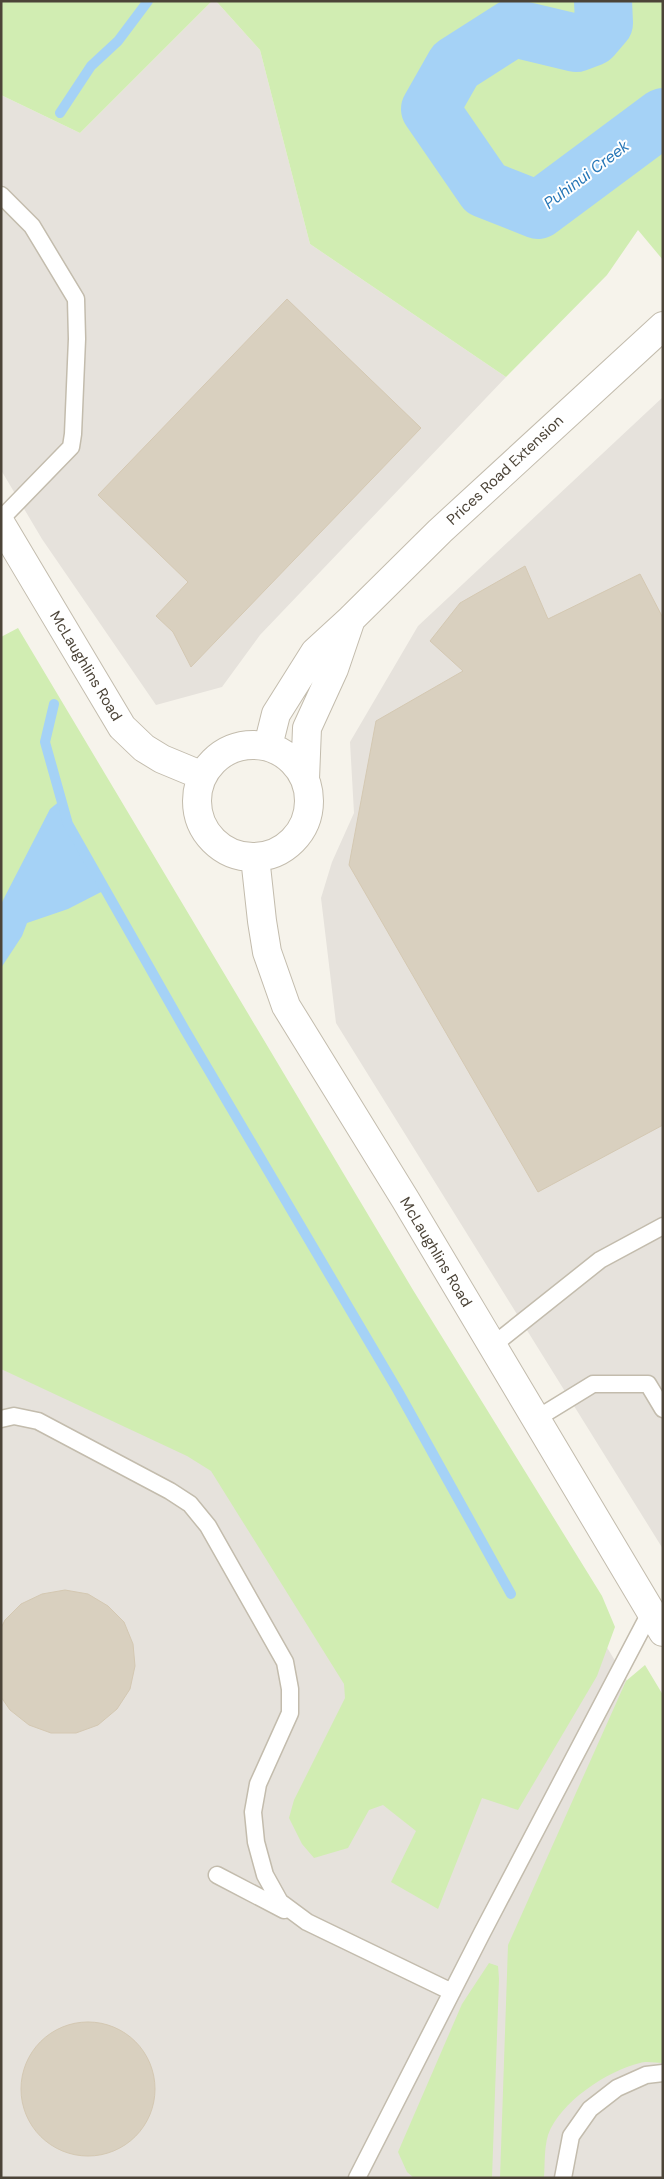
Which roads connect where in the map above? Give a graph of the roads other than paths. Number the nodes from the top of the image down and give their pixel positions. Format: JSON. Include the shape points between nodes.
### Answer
{"nodes":[{"id":1,"x":1,"y":195,"type":"edge"},
{"id":2,"x":663,"y":326,"type":"edge"},
{"id":3,"x":1,"y":519,"type":"edge"},
{"id":4,"x":1,"y":524,"type":"edge"},
{"id":5,"x":351,"y":619,"type":"junction"},
{"id":6,"x":268,"y":746,"type":"junction"},
{"id":7,"x":202,"y":776,"type":"junction"},
{"id":8,"x":305,"y":779,"type":"junction"},
{"id":9,"x":255,"y":857,"type":"junction"},
{"id":10,"x":663,"y":1226,"type":"edge"},
{"id":11,"x":492,"y":1346,"type":"junction"},
{"id":12,"x":663,"y":1409,"type":"edge"},
{"id":13,"x":536,"y":1419,"type":"junction"},
{"id":14,"x":1,"y":1420,"type":"edge"},
{"id":15,"x":657,"y":1621,"type":"edge"},
{"id":16,"x":217,"y":1875,"type":"dead end"},
{"id":17,"x":307,"y":1922,"type":"junction"},
{"id":18,"x":452,"y":1992,"type":"junction"},
{"id":19,"x":663,"y":2073,"type":"edge"},
{"id":20,"x":357,"y":2178,"type":"edge"},
{"id":21,"x":563,"y":2178,"type":"edge"}],
"edges":[{"from":1,"to":3,"type":"lane","via":[[32,226],[76,298],[77,339],[71,447]]},
{"from":2,"to":5,"type":"street","name":"Prices Road Extension","via":[[440,530]]},
{"from":4,"to":7,"type":"street","name":"McLaughlins Road","via":[[122,727],[150,751]]},
{"from":5,"to":6,"type":"street","name":"Prices Road Extension","via":[[315,652],[276,714]]},
{"from":5,"to":8,"type":"street","name":"Prices Road Extension","via":[[334,668],[307,728]]},
{"from":6,"to":7,"type":"street","via":[[230,749],[214,760]]},
{"from":6,"to":8,"type":"street","via":[[283,753]]},
{"from":7,"to":9,"type":"street","via":[[197,794],[198,814],[206,831],[218,845],[235,854]]},
{"from":8,"to":9,"type":"street","via":[[309,797],[300,831],[288,845]]},
{"from":9,"to":11,"type":"street","name":"McLaughlins Road","via":[[267,952],[286,1006]]},
{"from":10,"to":11,"type":"lane","via":[[600,1260]]},
{"from":11,"to":13,"type":"street","name":"McLaughlins Road"},
{"from":12,"to":13,"type":"lane","via":[[648,1384],[593,1384]]},
{"from":13,"to":15,"type":"street","name":"McLaughlins Road"},
{"from":14,"to":17,"type":"lane","via":[[14,1416],[38,1421],[170,1490],[190,1504],[208,1526],[285,1662],[290,1713],[258,1784],[253,1812],[264,1875],[280,1902]]},
{"from":15,"to":18,"type":"lane"},
{"from":16,"to":17,"type":"lane"},
{"from":17,"to":18,"type":"lane"},
{"from":18,"to":20,"type":"lane"},
{"from":19,"to":21,"type":"lane","via":[[646,2075],[617,2088],[590,2110],[571,2136]]}]}
